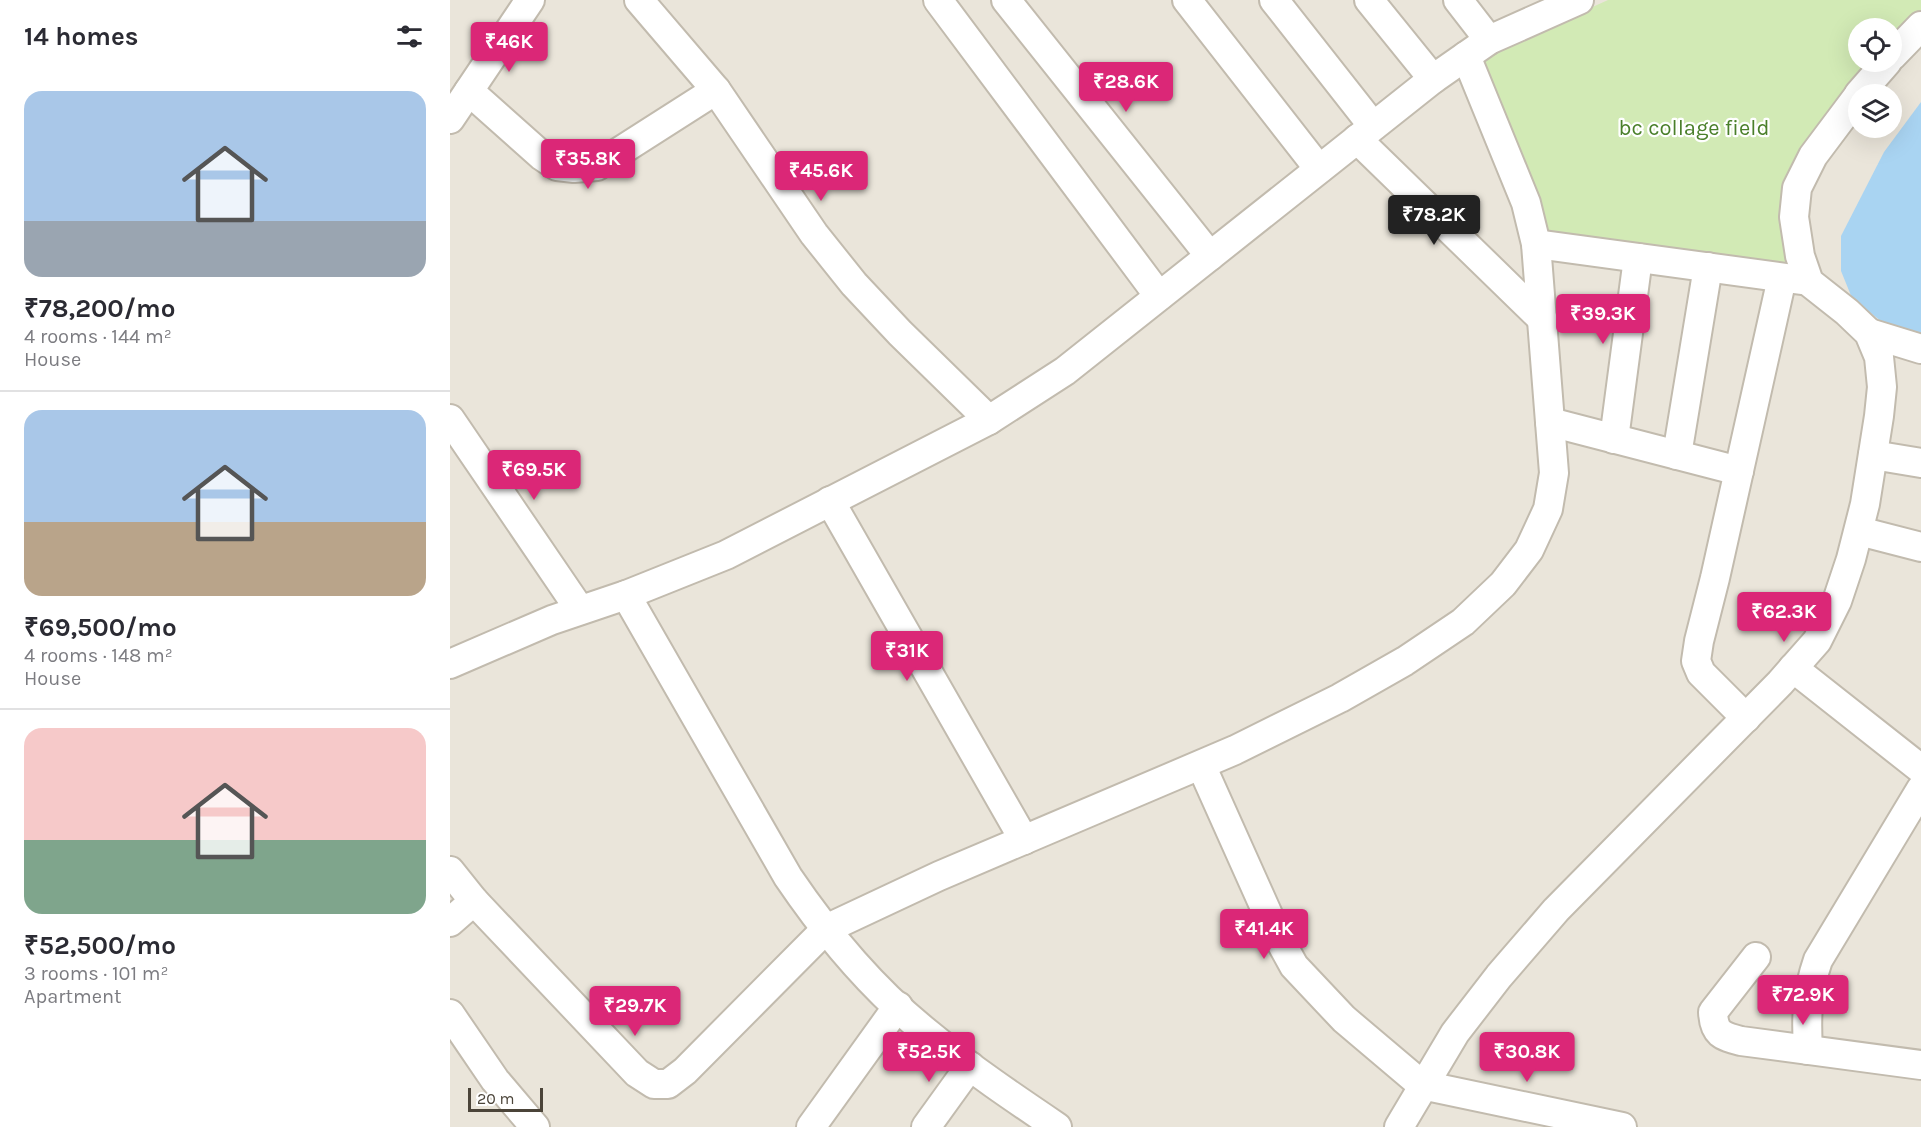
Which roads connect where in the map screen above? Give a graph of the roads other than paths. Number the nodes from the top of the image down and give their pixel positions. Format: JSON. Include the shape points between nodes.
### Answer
{"nodes":[{"id":1,"x":530,"y":0,"type":"edge"},
{"id":2,"x":639,"y":0,"type":"edge"},
{"id":3,"x":938,"y":0,"type":"edge"},
{"id":4,"x":1006,"y":0,"type":"edge"},
{"id":5,"x":1187,"y":0,"type":"edge"},
{"id":6,"x":1274,"y":0,"type":"edge"},
{"id":7,"x":1369,"y":0,"type":"edge"},
{"id":8,"x":1458,"y":0,"type":"edge"},
{"id":9,"x":1579,"y":0,"type":"edge"},
{"id":10,"x":1921,"y":26,"type":"edge"},
{"id":11,"x":1489,"y":40,"type":"junction"},
{"id":12,"x":1902,"y":46,"type":"edge"},
{"id":13,"x":1466,"y":56,"type":"junction"},
{"id":14,"x":1879,"y":72,"type":"edge"},
{"id":15,"x":1433,"y":79,"type":"junction"},
{"id":16,"x":1868,"y":84,"type":"edge"},
{"id":17,"x":716,"y":90,"type":"junction"},
{"id":18,"x":469,"y":91,"type":"junction"},
{"id":19,"x":1848,"y":110,"type":"edge"},
{"id":20,"x":450,"y":119,"type":"edge"},
{"id":21,"x":1365,"y":133,"type":"junction"},
{"id":22,"x":1319,"y":169,"type":"junction"},
{"id":23,"x":1536,"y":244,"type":"junction"},
{"id":24,"x":1210,"y":256,"type":"junction"},
{"id":25,"x":1638,"y":258,"type":"junction"},
{"id":26,"x":1708,"y":267,"type":"junction"},
{"id":27,"x":1795,"y":280,"type":"junction"},
{"id":28,"x":1159,"y":296,"type":"junction"},
{"id":29,"x":1543,"y":320,"type":"junction"},
{"id":30,"x":1869,"y":333,"type":"junction"},
{"id":31,"x":1921,"y":349,"type":"edge"},
{"id":32,"x":450,"y":419,"type":"edge"},
{"id":33,"x":989,"y":420,"type":"junction"},
{"id":34,"x":1550,"y":422,"type":"junction"},
{"id":35,"x":1614,"y":439,"type":"junction"},
{"id":36,"x":1677,"y":455,"type":"junction"},
{"id":37,"x":1873,"y":455,"type":"junction"},
{"id":38,"x":1921,"y":463,"type":"edge"},
{"id":39,"x":1739,"y":471,"type":"junction"},
{"id":40,"x":830,"y":501,"type":"junction"},
{"id":41,"x":1858,"y":531,"type":"junction"},
{"id":42,"x":1921,"y":547,"type":"edge"},
{"id":43,"x":626,"y":595,"type":"junction"},
{"id":44,"x":580,"y":610,"type":"junction"},
{"id":45,"x":450,"y":664,"type":"edge"},
{"id":46,"x":1793,"y":668,"type":"junction"},
{"id":47,"x":1746,"y":718,"type":"junction"},
{"id":48,"x":1201,"y":765,"type":"junction"},
{"id":49,"x":1921,"y":769,"type":"edge"},
{"id":50,"x":1921,"y":789,"type":"edge"},
{"id":51,"x":1024,"y":840,"type":"junction"},
{"id":52,"x":450,"y":871,"type":"edge"},
{"id":53,"x":474,"y":902,"type":"junction"},
{"id":54,"x":450,"y":922,"type":"edge"},
{"id":55,"x":826,"y":929,"type":"junction"},
{"id":56,"x":1756,"y":957,"type":"dead end"},
{"id":57,"x":898,"y":1006,"type":"junction"},
{"id":58,"x":450,"y":1014,"type":"edge"},
{"id":59,"x":1808,"y":1050,"type":"junction"},
{"id":60,"x":1921,"y":1065,"type":"edge"},
{"id":61,"x":970,"y":1066,"type":"junction"},
{"id":62,"x":1422,"y":1085,"type":"junction"},
{"id":63,"x":535,"y":1127,"type":"edge"},
{"id":64,"x":811,"y":1127,"type":"edge"},
{"id":65,"x":926,"y":1127,"type":"edge"},
{"id":66,"x":1057,"y":1127,"type":"edge"},
{"id":67,"x":1399,"y":1127,"type":"edge"},
{"id":68,"x":1622,"y":1127,"type":"edge"}],
"edges":[{"from":1,"to":18,"type":"street"},
{"from":2,"to":17,"type":"street"},
{"from":3,"to":28,"type":"street"},
{"from":4,"to":24,"type":"street"},
{"from":5,"to":22,"type":"street"},
{"from":6,"to":21,"type":"street"},
{"from":7,"to":15,"type":"street"},
{"from":8,"to":11,"type":"street"},
{"from":9,"to":11,"type":"street"},
{"from":10,"to":12,"type":"street"},
{"from":11,"to":13,"type":"street"},
{"from":13,"to":15,"type":"street"},
{"from":13,"to":23,"type":"street","via":[[1526,203]]},
{"from":14,"to":16,"type":"street"},
{"from":15,"to":21,"type":"street"},
{"from":17,"to":18,"type":"street","via":[[597,166],[574,168],[556,165],[542,156]]},
{"from":17,"to":33,"type":"street","via":[[814,234],[854,284]]},
{"from":18,"to":20,"type":"street"},
{"from":19,"to":27,"type":"street","via":[[1813,156],[1797,188],[1794,217],[1800,256]]},
{"from":21,"to":22,"type":"street"},
{"from":21,"to":29,"type":"street"},
{"from":22,"to":24,"type":"street"},
{"from":23,"to":25,"type":"street"},
{"from":23,"to":29,"type":"street"},
{"from":24,"to":28,"type":"street"},
{"from":25,"to":26,"type":"street"},
{"from":25,"to":35,"type":"street"},
{"from":26,"to":27,"type":"street"},
{"from":26,"to":36,"type":"street"},
{"from":27,"to":30,"type":"street","via":[[1847,312]]},
{"from":27,"to":39,"type":"street"},
{"from":28,"to":33,"type":"street","via":[[1065,371]]},
{"from":29,"to":34,"type":"street"},
{"from":30,"to":31,"type":"street"},
{"from":30,"to":37,"type":"street","via":[[1879,357],[1882,387]]},
{"from":32,"to":44,"type":"street"},
{"from":33,"to":40,"type":"street"},
{"from":34,"to":35,"type":"street"},
{"from":34,"to":48,"type":"street","via":[[1554,472],[1548,509],[1529,550],[1503,584],[1463,622],[1405,661],[1340,698]]},
{"from":35,"to":36,"type":"street"},
{"from":36,"to":39,"type":"street"},
{"from":37,"to":38,"type":"street"},
{"from":37,"to":41,"type":"street"},
{"from":39,"to":47,"type":"street","via":[[1696,661],[1701,673]]},
{"from":40,"to":43,"type":"street","via":[[726,555]]},
{"from":40,"to":51,"type":"street"},
{"from":41,"to":42,"type":"street"},
{"from":41,"to":46,"type":"street","via":[[1837,601],[1817,641]]},
{"from":43,"to":44,"type":"street"},
{"from":43,"to":55,"type":"street","via":[[788,877]]},
{"from":44,"to":45,"type":"street"},
{"from":46,"to":47,"type":"street"},
{"from":46,"to":49,"type":"street"},
{"from":47,"to":62,"type":"street","via":[[1556,910],[1455,1033]]},
{"from":48,"to":51,"type":"street"},
{"from":48,"to":62,"type":"street","via":[[1294,966],[1344,1019]]},
{"from":50,"to":59,"type":"street","via":[[1818,960],[1807,1005]]},
{"from":51,"to":55,"type":"street"},
{"from":52,"to":53,"type":"street"},
{"from":53,"to":54,"type":"street"},
{"from":53,"to":55,"type":"street","via":[[637,1073],[654,1084],[668,1084],[685,1071]]},
{"from":55,"to":57,"type":"street"},
{"from":56,"to":59,"type":"street","via":[[1713,1012],[1714,1026],[1723,1036],[1741,1041]]},
{"from":57,"to":61,"type":"street"},
{"from":57,"to":64,"type":"street"},
{"from":58,"to":63,"type":"street","via":[[495,1080]]},
{"from":59,"to":60,"type":"street"},
{"from":61,"to":65,"type":"street"},
{"from":61,"to":66,"type":"street"},
{"from":62,"to":67,"type":"street"},
{"from":62,"to":68,"type":"street"}]}
